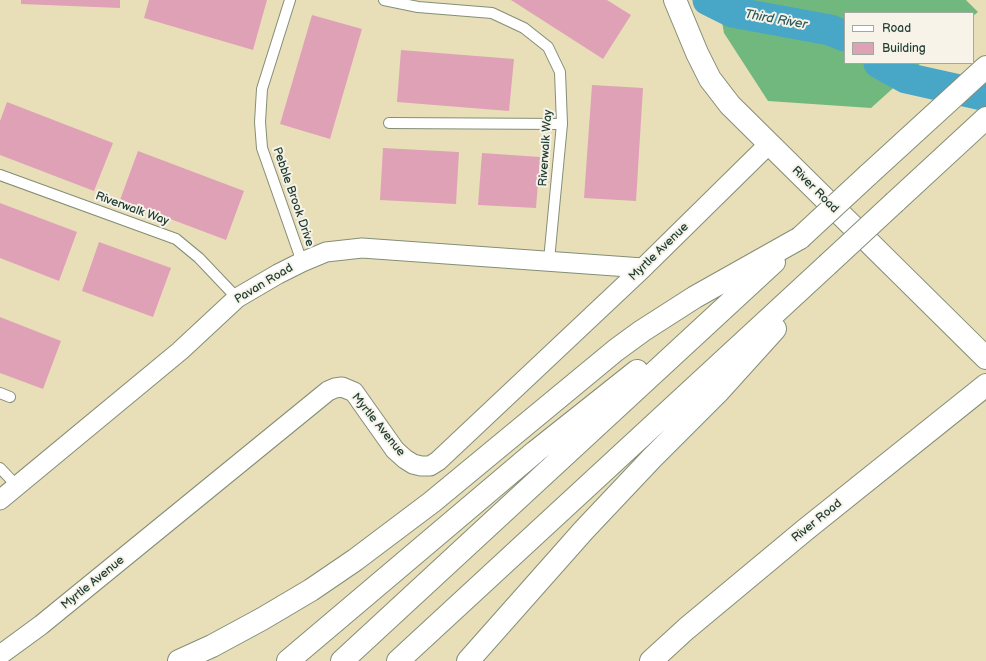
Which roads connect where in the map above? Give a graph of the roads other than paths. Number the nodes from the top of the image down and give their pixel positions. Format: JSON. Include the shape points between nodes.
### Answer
{"nodes":[{"id":1,"x":290,"y":0,"type":"edge"},
{"id":2,"x":384,"y":0,"type":"edge"},
{"id":3,"x":678,"y":9,"type":"edge"},
{"id":4,"x":985,"y":67,"type":"edge"},
{"id":5,"x":983,"y":121,"type":"edge"},
{"id":6,"x":389,"y":123,"type":"dead end"},
{"id":7,"x":562,"y":124,"type":"junction"},
{"id":8,"x":769,"y":144,"type":"junction"},
{"id":9,"x":0,"y":175,"type":"edge"},
{"id":10,"x":800,"y":238,"type":"junction"},
{"id":11,"x":549,"y":260,"type":"junction"},
{"id":12,"x":302,"y":262,"type":"junction"},
{"id":13,"x":827,"y":265,"type":"junction"},
{"id":14,"x":643,"y":268,"type":"junction"},
{"id":15,"x":236,"y":298,"type":"junction"},
{"id":16,"x":736,"y":298,"type":"junction"},
{"id":17,"x":986,"y":358,"type":"edge"},
{"id":18,"x":986,"y":385,"type":"edge"},
{"id":19,"x":0,"y":393,"type":"edge"},
{"id":20,"x":10,"y":397,"type":"dead end"},
{"id":21,"x":0,"y":468,"type":"edge"},
{"id":22,"x":17,"y":486,"type":"junction"},
{"id":23,"x":0,"y":500,"type":"edge"},
{"id":24,"x":0,"y":655,"type":"edge"},
{"id":25,"x":179,"y":661,"type":"edge"},
{"id":26,"x":288,"y":661,"type":"edge"},
{"id":27,"x":342,"y":661,"type":"edge"},
{"id":28,"x":398,"y":661,"type":"edge"},
{"id":29,"x":468,"y":661,"type":"edge"},
{"id":30,"x":651,"y":661,"type":"edge"}],
"edges":[{"from":1,"to":12,"type":"lane","name":"Pebble Brook Drive","via":[[262,89],[260,122],[262,148]]},
{"from":2,"to":7,"type":"lane","name":"Riverwalk Way","via":[[418,7],[492,13],[524,28],[548,47],[560,72]]},
{"from":3,"to":8,"type":"main road","name":"River Road","via":[[710,79],[730,105]]},
{"from":4,"to":10,"type":"main road","bridge":true},
{"from":5,"to":13,"type":"main road","bridge":true},
{"from":6,"to":7,"type":"lane"},
{"from":7,"to":11,"type":"lane","name":"Riverwalk Way"},
{"from":8,"to":14,"type":"street","name":"Myrtle Avenue"},
{"from":8,"to":17,"type":"main road","name":"River Road"},
{"from":9,"to":15,"type":"lane","name":"Riverwalk Way","via":[[176,239],[199,258]]},
{"from":10,"to":16,"type":"main road"},
{"from":10,"to":25,"type":"main road","via":[[695,296],[642,331],[432,502],[311,590],[212,646]]},
{"from":11,"to":12,"type":"street","name":"Pavan Road","via":[[362,248],[326,252]]},
{"from":11,"to":14,"type":"street","name":"Pavan Road"},
{"from":12,"to":15,"type":"street","name":"Pavan Road"},
{"from":13,"to":28,"type":"main road"},
{"from":13,"to":29,"type":"main road","via":[[741,369],[584,530]]},
{"from":14,"to":24,"type":"street","name":"Myrtle Avenue","via":[[430,466],[413,464],[395,450],[354,392],[342,387],[328,391],[41,625]]},
{"from":15,"to":22,"type":"street","name":"Pavan Road","via":[[180,351]]},
{"from":16,"to":26,"type":"main road","via":[[535,452]]},
{"from":16,"to":27,"type":"main road"},
{"from":18,"to":30,"type":"main road","name":"River Road","via":[[806,530]]},
{"from":19,"to":20,"type":"lane"},
{"from":21,"to":22,"type":"lane"},
{"from":22,"to":23,"type":"street","name":"Pavan Road"}]}
